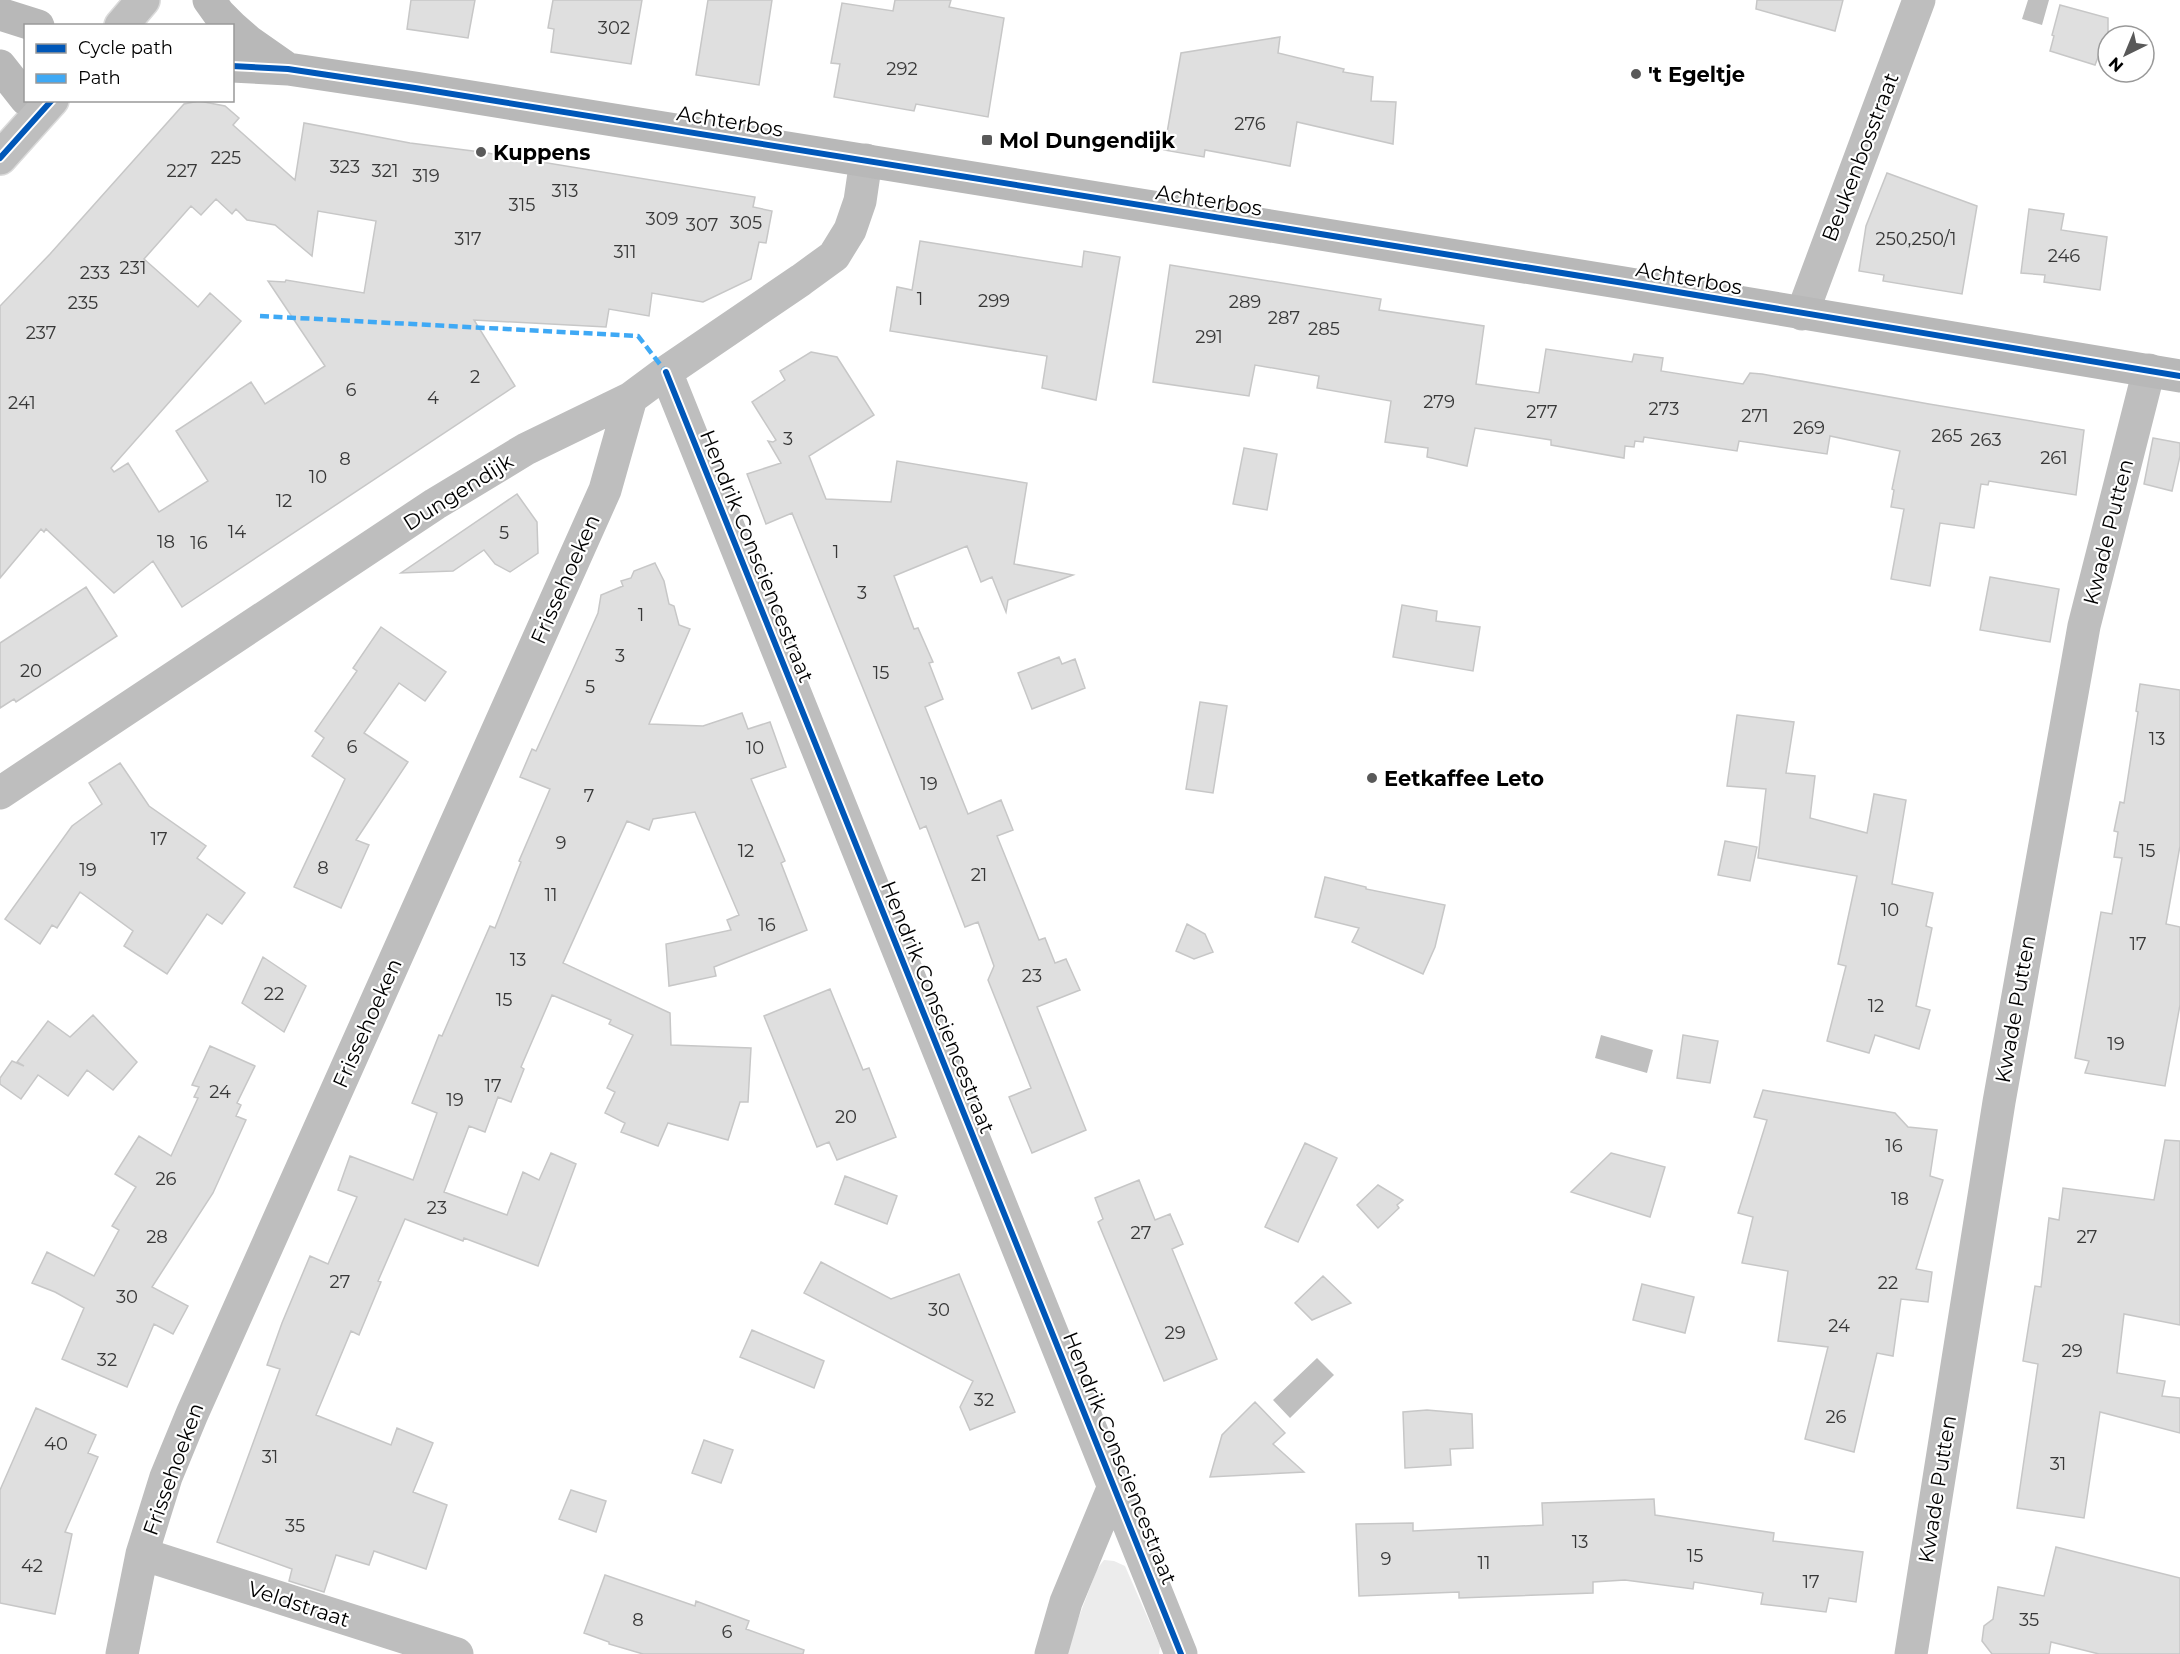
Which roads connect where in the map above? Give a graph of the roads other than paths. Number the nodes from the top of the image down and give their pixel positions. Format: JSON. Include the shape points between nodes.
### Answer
{"nodes":[{"id":1,"x":143,"y":0,"type":"edge"},
{"id":2,"x":209,"y":0,"type":"edge"},
{"id":3,"x":1919,"y":0,"type":"edge"},
{"id":4,"x":0,"y":14,"type":"edge"},
{"id":5,"x":32,"y":24,"type":"edge"},
{"id":6,"x":123,"y":24,"type":"edge"},
{"id":7,"x":230,"y":24,"type":"edge"},
{"id":8,"x":234,"y":28,"type":"edge"},
{"id":9,"x":0,"y":66,"type":"edge"},
{"id":10,"x":234,"y":66,"type":"edge"},
{"id":11,"x":288,"y":69,"type":"junction"},
{"id":12,"x":24,"y":91,"type":"edge"},
{"id":13,"x":36,"y":104,"type":"edge"},
{"id":14,"x":0,"y":158,"type":"edge"},
{"id":15,"x":866,"y":160,"type":"junction"},
{"id":16,"x":1802,"y":314,"type":"junction"},
{"id":17,"x":666,"y":372,"type":"junction"},
{"id":18,"x":2165,"y":373,"type":"edge"},
{"id":19,"x":630,"y":398,"type":"junction"},
{"id":20,"x":0,"y":793,"type":"edge"},
{"id":21,"x":1114,"y":1486,"type":"junction"},
{"id":22,"x":142,"y":1554,"type":"junction"},
{"id":23,"x":122,"y":1654,"type":"edge"},
{"id":24,"x":457,"y":1654,"type":"edge"},
{"id":25,"x":1051,"y":1654,"type":"edge"},
{"id":26,"x":1181,"y":1654,"type":"edge"},
{"id":27,"x":1911,"y":1654,"type":"edge"}],
"edges":[{"from":1,"to":6,"type":"street"},
{"from":2,"to":7,"type":"street","name":"Achterbos"},
{"from":3,"to":16,"type":"street","name":"Beukenbosstraat"},
{"from":4,"to":5,"type":"street"},
{"from":8,"to":11,"type":"street","name":"Achterbos"},
{"from":9,"to":12,"type":"street"},
{"from":10,"to":11,"type":"street","name":"Achterbos"},
{"from":11,"to":15,"type":"street","name":"Achterbos"},
{"from":13,"to":14,"type":"street"},
{"from":15,"to":16,"type":"street","name":"Achterbos"},
{"from":15,"to":17,"type":"street","name":"Dungendijk","via":[[860,201],[850,230],[834,256]]},
{"from":16,"to":18,"type":"street","name":"Achterbos"},
{"from":17,"to":19,"type":"street","name":"Dungendijk"},
{"from":17,"to":21,"type":"street","name":"Hendrik Consciencestraat"},
{"from":18,"to":27,"type":"street","name":"Kwade Putten","via":[[2084,626],[1999,1102]]},
{"from":19,"to":20,"type":"street","name":"Dungendijk","via":[[526,450],[435,504]]},
{"from":19,"to":22,"type":"street","name":"Frissehoeken","via":[[605,490],[192,1414],[166,1477]]},
{"from":21,"to":25,"type":"street","name":"Hendrik Consciencestraat","via":[[1066,1602]]},
{"from":21,"to":26,"type":"street","name":"Hendrik Consciencestraat"},
{"from":22,"to":23,"type":"street","name":"Frissehoeken"},
{"from":22,"to":24,"type":"street","name":"Veldstraat"}]}
